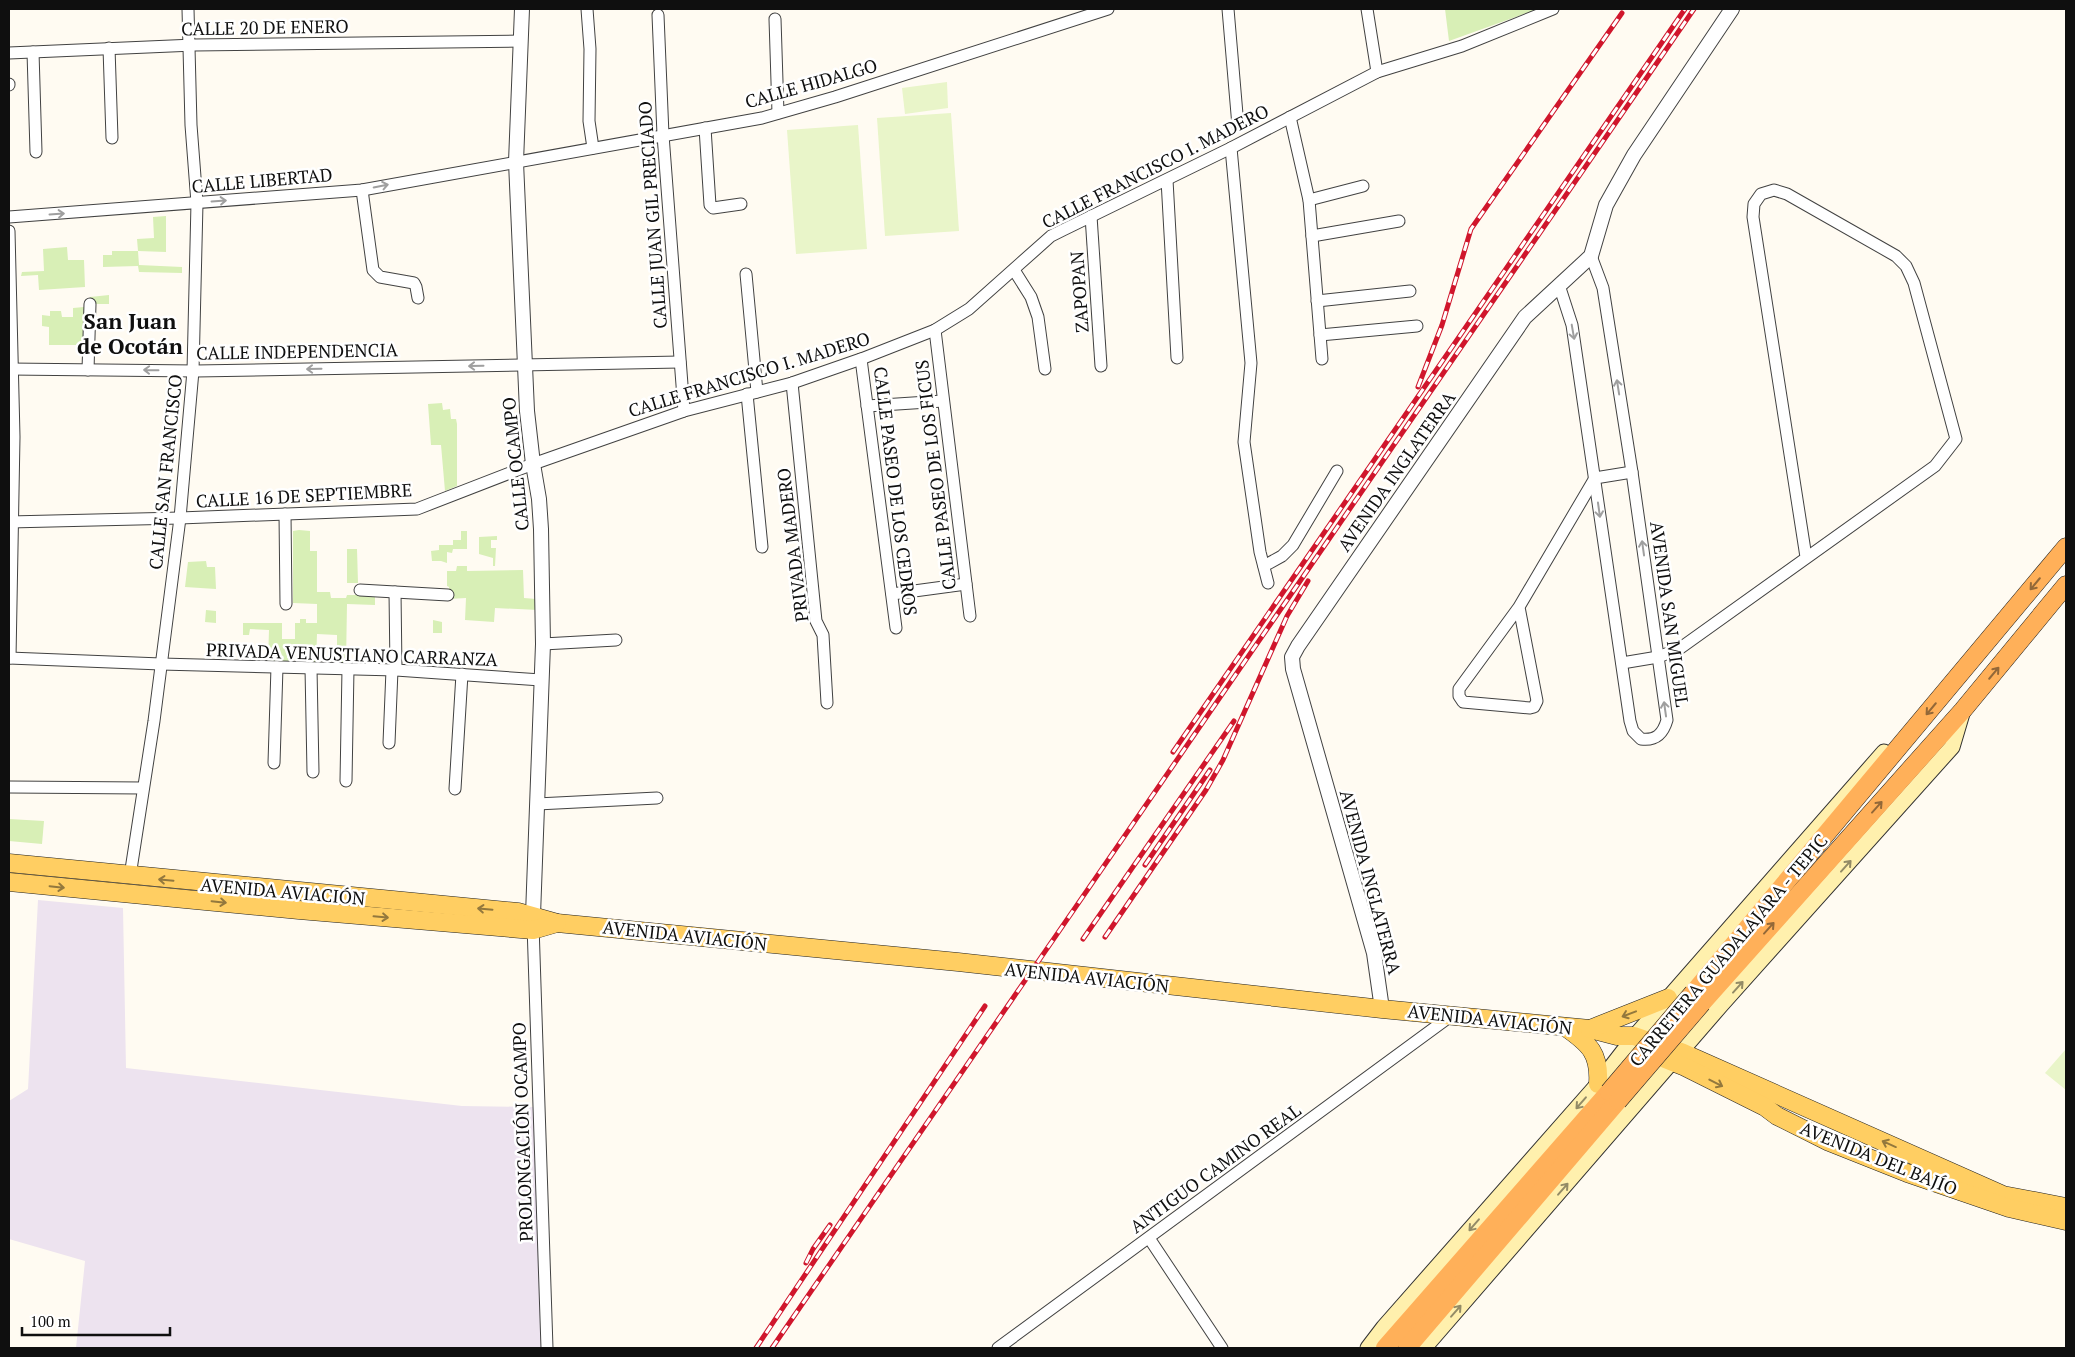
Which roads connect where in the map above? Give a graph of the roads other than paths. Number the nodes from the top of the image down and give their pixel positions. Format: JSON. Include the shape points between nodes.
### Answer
{"nodes":[{"id":1,"x":188,"y":9,"type":"edge"},
{"id":2,"x":522,"y":9,"type":"edge"},
{"id":3,"x":587,"y":9,"type":"edge"},
{"id":4,"x":1108,"y":9,"type":"edge"},
{"id":5,"x":1228,"y":9,"type":"edge"},
{"id":6,"x":1367,"y":9,"type":"edge"},
{"id":7,"x":1550,"y":9,"type":"edge"},
{"id":8,"x":1732,"y":9,"type":"edge"},
{"id":9,"x":658,"y":15,"type":"dead end"},
{"id":10,"x":775,"y":20,"type":"dead end"},
{"id":11,"x":522,"y":41,"type":"junction"},
{"id":12,"x":189,"y":45,"type":"junction"},
{"id":13,"x":109,"y":48,"type":"junction"},
{"id":14,"x":9,"y":52,"type":"edge"},
{"id":15,"x":33,"y":52,"type":"junction"},
{"id":16,"x":1377,"y":72,"type":"junction"},
{"id":17,"x":778,"y":113,"type":"junction"},
{"id":18,"x":1290,"y":117,"type":"junction"},
{"id":19,"x":1238,"y":126,"type":"dead end"},
{"id":20,"x":705,"y":128,"type":"junction"},
{"id":21,"x":663,"y":135,"type":"junction"},
{"id":22,"x":112,"y":138,"type":"dead end"},
{"id":23,"x":593,"y":148,"type":"junction"},
{"id":24,"x":1230,"y":148,"type":"junction"},
{"id":25,"x":36,"y":152,"type":"dead end"},
{"id":26,"x":516,"y":162,"type":"junction"},
{"id":27,"x":1167,"y":180,"type":"junction"},
{"id":28,"x":1363,"y":186,"type":"dead end"},
{"id":29,"x":362,"y":190,"type":"junction"},
{"id":30,"x":1309,"y":200,"type":"junction"},
{"id":31,"x":196,"y":203,"type":"junction"},
{"id":32,"x":741,"y":204,"type":"dead end"},
{"id":33,"x":1091,"y":216,"type":"junction"},
{"id":34,"x":9,"y":218,"type":"edge"},
{"id":35,"x":1399,"y":221,"type":"dead end"},
{"id":36,"x":9,"y":231,"type":"edge"},
{"id":37,"x":1312,"y":236,"type":"junction"},
{"id":38,"x":1591,"y":256,"type":"junction"},
{"id":39,"x":1014,"y":270,"type":"junction"},
{"id":40,"x":746,"y":274,"type":"dead end"},
{"id":41,"x":1559,"y":285,"type":"junction"},
{"id":42,"x":1410,"y":290,"type":"dead end"},
{"id":43,"x":418,"y":298,"type":"dead end"},
{"id":44,"x":1317,"y":301,"type":"junction"},
{"id":45,"x":90,"y":304,"type":"dead end"},
{"id":46,"x":1417,"y":326,"type":"dead end"},
{"id":47,"x":935,"y":330,"type":"junction"},
{"id":48,"x":1320,"y":335,"type":"junction"},
{"id":49,"x":1177,"y":358,"type":"dead end"},
{"id":50,"x":861,"y":359,"type":"junction"},
{"id":51,"x":1322,"y":359,"type":"dead end"},
{"id":52,"x":680,"y":362,"type":"junction"},
{"id":53,"x":525,"y":365,"type":"junction"},
{"id":54,"x":1101,"y":366,"type":"dead end"},
{"id":55,"x":1045,"y":368,"type":"dead end"},
{"id":56,"x":10,"y":369,"type":"edge"},
{"id":57,"x":88,"y":370,"type":"junction"},
{"id":58,"x":193,"y":371,"type":"junction"},
{"id":59,"x":792,"y":383,"type":"junction"},
{"id":60,"x":752,"y":393,"type":"junction"},
{"id":61,"x":944,"y":401,"type":"junction"},
{"id":62,"x":867,"y":406,"type":"junction"},
{"id":63,"x":684,"y":412,"type":"junction"},
{"id":64,"x":533,"y":464,"type":"junction"},
{"id":65,"x":1337,"y":471,"type":"dead end"},
{"id":66,"x":1632,"y":472,"type":"junction"},
{"id":67,"x":1595,"y":478,"type":"junction"},
{"id":68,"x":285,"y":514,"type":"junction"},
{"id":69,"x":180,"y":518,"type":"junction"},
{"id":70,"x":11,"y":522,"type":"edge"},
{"id":71,"x":2066,"y":547,"type":"edge"},
{"id":72,"x":762,"y":548,"type":"dead end"},
{"id":73,"x":1806,"y":557,"type":"junction"},
{"id":74,"x":1264,"y":566,"type":"junction"},
{"id":75,"x":1268,"y":583,"type":"dead end"},
{"id":76,"x":966,"y":584,"type":"junction"},
{"id":77,"x":2066,"y":585,"type":"edge"},
{"id":78,"x":360,"y":590,"type":"dead end"},
{"id":79,"x":395,"y":592,"type":"junction"},
{"id":80,"x":892,"y":594,"type":"junction"},
{"id":81,"x":448,"y":595,"type":"dead end"},
{"id":82,"x":286,"y":604,"type":"dead end"},
{"id":83,"x":1519,"y":607,"type":"junction"},
{"id":84,"x":970,"y":616,"type":"dead end"},
{"id":85,"x":896,"y":628,"type":"dead end"},
{"id":86,"x":616,"y":640,"type":"dead end"},
{"id":87,"x":543,"y":644,"type":"junction"},
{"id":88,"x":9,"y":658,"type":"edge"},
{"id":89,"x":1658,"y":658,"type":"junction"},
{"id":90,"x":1622,"y":663,"type":"junction"},
{"id":91,"x":161,"y":664,"type":"junction"},
{"id":92,"x":277,"y":667,"type":"junction"},
{"id":93,"x":311,"y":668,"type":"junction"},
{"id":94,"x":348,"y":669,"type":"junction"},
{"id":95,"x":394,"y":670,"type":"junction"},
{"id":96,"x":462,"y":674,"type":"junction"},
{"id":97,"x":542,"y":680,"type":"junction"},
{"id":98,"x":827,"y":703,"type":"dead end"},
{"id":99,"x":1963,"y":710,"type":"junction"},
{"id":100,"x":1916,"y":728,"type":"junction"},
{"id":101,"x":388,"y":743,"type":"dead end"},
{"id":102,"x":274,"y":763,"type":"dead end"},
{"id":103,"x":313,"y":772,"type":"dead end"},
{"id":104,"x":346,"y":781,"type":"dead end"},
{"id":105,"x":9,"y":787,"type":"edge"},
{"id":106,"x":143,"y":788,"type":"junction"},
{"id":107,"x":455,"y":789,"type":"dead end"},
{"id":108,"x":657,"y":798,"type":"dead end"},
{"id":109,"x":537,"y":804,"type":"junction"},
{"id":110,"x":9,"y":863,"type":"edge"},
{"id":111,"x":130,"y":876,"type":"junction"},
{"id":112,"x":9,"y":882,"type":"edge"},
{"id":113,"x":533,"y":923,"type":"junction"},
{"id":114,"x":1688,"y":974,"type":"junction"},
{"id":115,"x":1668,"y":998,"type":"junction"},
{"id":116,"x":1697,"y":998,"type":"junction"},
{"id":117,"x":1721,"y":1005,"type":"junction"},
{"id":118,"x":1382,"y":1009,"type":"junction"},
{"id":119,"x":1452,"y":1016,"type":"junction"},
{"id":120,"x":1565,"y":1027,"type":"junction"},
{"id":121,"x":1590,"y":1029,"type":"junction"},
{"id":122,"x":1626,"y":1039,"type":"junction"},
{"id":123,"x":1677,"y":1056,"type":"junction"},
{"id":124,"x":1613,"y":1098,"type":"junction"},
{"id":125,"x":2066,"y":1207,"type":"edge"},
{"id":126,"x":2066,"y":1220,"type":"edge"},
{"id":127,"x":1149,"y":1238,"type":"junction"},
{"id":128,"x":547,"y":1348,"type":"edge"},
{"id":129,"x":998,"y":1348,"type":"edge"},
{"id":130,"x":1222,"y":1348,"type":"edge"},
{"id":131,"x":1368,"y":1348,"type":"edge"},
{"id":132,"x":1385,"y":1348,"type":"edge"},
{"id":133,"x":1407,"y":1348,"type":"edge"},
{"id":134,"x":1424,"y":1348,"type":"edge"}],
"edges":[{"from":1,"to":12,"type":"street","name":"CALLE SAN FRANCISCO"},
{"from":2,"to":11,"type":"street","name":"CALLE OCAMPO"},
{"from":3,"to":23,"type":"street","via":[[590,49],[588,121]]},
{"from":4,"to":17,"type":"street","name":"CALLE HIDALGO"},
{"from":5,"to":19,"type":"street"},
{"from":6,"to":16,"type":"street"},
{"from":7,"to":16,"type":"street","name":"CALLE FRANCISCO I. MADERO","via":[[1462,46]]},
{"from":8,"to":38,"type":"street","via":[[1634,155],[1606,205]]},
{"from":9,"to":21,"type":"street","name":"CALLE JUAN GIL PRECIADO"},
{"from":10,"to":17,"type":"street"},
{"from":11,"to":12,"type":"street","name":"CALLE 20 DE ENERO"},
{"from":11,"to":26,"type":"street","name":"CALLE OCAMPO"},
{"from":12,"to":13,"type":"street","name":"CALLE 20 DE ENERO"},
{"from":12,"to":31,"type":"street","name":"CALLE SAN FRANCISCO"},
{"from":13,"to":15,"type":"street","name":"CALLE 20 DE ENERO"},
{"from":13,"to":22,"type":"street"},
{"from":14,"to":15,"type":"street","name":"CALLE 20 DE ENERO"},
{"from":15,"to":25,"type":"street"},
{"from":16,"to":18,"type":"street","name":"CALLE FRANCISCO I. MADERO"},
{"from":17,"to":20,"type":"street","name":"CALLE HIDALGO"},
{"from":18,"to":24,"type":"street","name":"CALLE FRANCISCO I. MADERO"},
{"from":18,"to":30,"type":"street"},
{"from":20,"to":21,"type":"street","name":"CALLE HIDALGO"},
{"from":20,"to":32,"type":"street","via":[[708,200],[712,208]]},
{"from":21,"to":23,"type":"street","name":"CALLE HIDALGO"},
{"from":21,"to":52,"type":"street","name":"CALLE JUAN GIL PRECIADO"},
{"from":23,"to":26,"type":"street","name":"CALLE HIDALGO"},
{"from":24,"to":27,"type":"street","name":"CALLE FRANCISCO I. MADERO"},
{"from":24,"to":74,"type":"street","via":[[1251,363],[1244,442]]},
{"from":29,"to":26,"type":"street","name":"CALLE LIBERTAD","one_way":true},
{"from":26,"to":53,"type":"street","name":"CALLE OCAMPO"},
{"from":27,"to":33,"type":"street","name":"CALLE FRANCISCO I. MADERO"},
{"from":27,"to":49,"type":"street"},
{"from":28,"to":30,"type":"street"},
{"from":31,"to":29,"type":"street","name":"CALLE LIBERTAD","one_way":true},
{"from":29,"to":43,"type":"street","via":[[373,270],[380,277],[414,283]]},
{"from":30,"to":37,"type":"street"},
{"from":34,"to":31,"type":"street","name":"CALLE LIBERTAD","one_way":true},
{"from":31,"to":58,"type":"street","name":"CALLE SAN FRANCISCO"},
{"from":33,"to":39,"type":"street","name":"CALLE FRANCISCO I. MADERO","via":[[1051,236]]},
{"from":33,"to":54,"type":"street","name":"ZAPOPAN"},
{"from":35,"to":37,"type":"street"},
{"from":36,"to":56,"type":"street"},
{"from":37,"to":44,"type":"street"},
{"from":38,"to":41,"type":"street","name":"AVENIDA INGLATERRA"},
{"from":66,"to":38,"type":"street","name":"AVENIDA SAN MIGUEL","one_way":true,"via":[[1603,288]]},
{"from":39,"to":47,"type":"street","name":"CALLE FRANCISCO I. MADERO","via":[[969,309]]},
{"from":39,"to":55,"type":"street","via":[[1031,297],[1038,317]]},
{"from":40,"to":60,"type":"street"},
{"from":41,"to":67,"type":"street","name":"AVENIDA SAN MIGUEL","one_way":true,"via":[[1572,325]]},
{"from":41,"to":118,"type":"street","name":"AVENIDA INGLATERRA","via":[[1525,316],[1292,657],[1374,952]]},
{"from":42,"to":44,"type":"street"},
{"from":44,"to":48,"type":"street"},
{"from":45,"to":57,"type":"street"},
{"from":46,"to":48,"type":"street"},
{"from":47,"to":50,"type":"street","name":"CALLE FRANCISCO I. MADERO"},
{"from":47,"to":61,"type":"street","name":"CALLE PASEO DE LOS FICUS"},
{"from":48,"to":51,"type":"street"},
{"from":50,"to":59,"type":"street","name":"CALLE FRANCISCO I. MADERO"},
{"from":50,"to":62,"type":"street","name":"CALLE PASEO DE LOS CEDROS"},
{"from":52,"to":53,"type":"street","name":"CALLE INDEPENDENCIA"},
{"from":52,"to":63,"type":"street","name":"CALLE JUAN GIL PRECIADO"},
{"from":53,"to":58,"type":"street","name":"CALLE INDEPENDENCIA","one_way":true},
{"from":53,"to":64,"type":"street","name":"CALLE OCAMPO"},
{"from":56,"to":57,"type":"street","name":"CALLE INDEPENDENCIA"},
{"from":56,"to":70,"type":"street","via":[[14,437]]},
{"from":58,"to":57,"type":"street","name":"CALLE INDEPENDENCIA","one_way":true},
{"from":58,"to":69,"type":"street","name":"CALLE SAN FRANCISCO"},
{"from":59,"to":60,"type":"street","name":"CALLE FRANCISCO I. MADERO"},
{"from":59,"to":98,"type":"street","name":"PRIVADA MADERO","via":[[816,621],[823,635]]},
{"from":60,"to":63,"type":"street","name":"CALLE FRANCISCO I. MADERO"},
{"from":60,"to":72,"type":"street"},
{"from":61,"to":62,"type":"street"},
{"from":61,"to":76,"type":"street","name":"CALLE PASEO DE LOS FICUS"},
{"from":62,"to":80,"type":"street","name":"CALLE PASEO DE LOS CEDROS"},
{"from":63,"to":64,"type":"street","name":"CALLE FRANCISCO I. MADERO"},
{"from":64,"to":68,"type":"street","name":"CALLE 16 DE SEPTIEMBRE","via":[[417,509]]},
{"from":64,"to":87,"type":"street","name":"CALLE OCAMPO","via":[[539,499]]},
{"from":65,"to":74,"type":"street","via":[[1292,545],[1282,556]]},
{"from":66,"to":67,"type":"street"},
{"from":89,"to":66,"type":"street","name":"AVENIDA SAN MIGUEL","one_way":true},
{"from":67,"to":83,"type":"street"},
{"from":67,"to":90,"type":"street","name":"AVENIDA SAN MIGUEL","one_way":true},
{"from":68,"to":69,"type":"street","name":"CALLE 16 DE SEPTIEMBRE"},
{"from":68,"to":82,"type":"street"},
{"from":69,"to":70,"type":"street","name":"CALLE 16 DE SEPTIEMBRE"},
{"from":69,"to":91,"type":"street","name":"CALLE SAN FRANCISCO"},
{"from":70,"to":88,"type":"street"},
{"from":71,"to":100,"type":"highway","name":"CARRETERA GUADALAJARA - TEPIC","one_way":true},
{"from":73,"to":73,"type":"street","via":[[1936,466],[1956,439],[1914,283],[1906,266],[1896,256],[1787,194],[1774,190],[1760,194],[1754,204],[1753,217]]},
{"from":73,"to":89,"type":"street","via":[[1679,649]]},
{"from":74,"to":75,"type":"street"},
{"from":76,"to":80,"type":"street"},
{"from":76,"to":84,"type":"street","name":"CALLE PASEO DE LOS FICUS"},
{"from":99,"to":77,"type":"highway","name":"CARRETERA GUADALAJARA - TEPIC","one_way":true},
{"from":78,"to":79,"type":"street"},
{"from":79,"to":81,"type":"street"},
{"from":79,"to":95,"type":"street"},
{"from":80,"to":85,"type":"street","name":"CALLE PASEO DE LOS CEDROS"},
{"from":83,"to":83,"type":"street","via":[[1459,689],[1463,702],[1530,708],[1536,705]]},
{"from":86,"to":87,"type":"street"},
{"from":87,"to":97,"type":"street","name":"CALLE OCAMPO"},
{"from":88,"to":91,"type":"street","name":"PRIVADA VENUSTIANO CARRANZA"},
{"from":89,"to":90,"type":"street"},
{"from":90,"to":89,"type":"street","name":"AVENIDA SAN MIGUEL","one_way":true,"via":[[1633,731],[1641,739],[1650,740],[1664,731],[1667,720]]},
{"from":91,"to":92,"type":"street","name":"PRIVADA VENUSTIANO CARRANZA"},
{"from":91,"to":106,"type":"street","name":"CALLE SAN FRANCISCO"},
{"from":92,"to":93,"type":"street","name":"PRIVADA VENUSTIANO CARRANZA"},
{"from":92,"to":102,"type":"street"},
{"from":93,"to":94,"type":"street","name":"PRIVADA VENUSTIANO CARRANZA"},
{"from":93,"to":103,"type":"street"},
{"from":94,"to":95,"type":"street","name":"PRIVADA VENUSTIANO CARRANZA"},
{"from":94,"to":104,"type":"street"},
{"from":95,"to":96,"type":"street","name":"PRIVADA VENUSTIANO CARRANZA"},
{"from":95,"to":101,"type":"street"},
{"from":96,"to":97,"type":"street","name":"PRIVADA VENUSTIANO CARRANZA"},
{"from":96,"to":107,"type":"street"},
{"from":97,"to":109,"type":"street","name":"CALLE OCAMPO"},
{"from":116,"to":99,"type":"highway","name":"CARRETERA GUADALAJARA - TEPIC","one_way":true},
{"from":117,"to":99,"type":"main road","one_way":true,"via":[[1952,747]]},
{"from":100,"to":114,"type":"main road","via":[[1897,737]]},
{"from":100,"to":116,"type":"highway","name":"CARRETERA GUADALAJARA - TEPIC"},
{"from":105,"to":106,"type":"street"},
{"from":106,"to":111,"type":"street","name":"CALLE SAN FRANCISCO"},
{"from":108,"to":109,"type":"street"},
{"from":109,"to":113,"type":"street","name":"CALLE OCAMPO"},
{"from":110,"to":111,"type":"main road","name":"AVENIDA AVIACIÓN"},
{"from":113,"to":111,"type":"main road","name":"AVENIDA AVIACIÓN","one_way":true,"via":[[518,912]]},
{"from":112,"to":113,"type":"main road","name":"AVENIDA AVIACIÓN","one_way":true,"via":[[308,911]]},
{"from":113,"to":118,"type":"main road","name":"AVENIDA AVIACIÓN","via":[[1072,974]]},
{"from":113,"to":128,"type":"street","name":"PROLONGACIÓN OCAMPO"},
{"from":114,"to":115,"type":"main road"},
{"from":114,"to":117,"type":"main road","via":[[1683,988],[1689,1004],[1700,1009]]},
{"from":115,"to":121,"type":"main road","one_way":true},
{"from":115,"to":122,"type":"main road"},
{"from":116,"to":124,"type":"highway","name":"CARRETERA GUADALAJARA - TEPIC","bridge":true},
{"from":117,"to":123,"type":"main road"},
{"from":118,"to":119,"type":"main road","name":"AVENIDA AVIACIÓN"},
{"from":119,"to":120,"type":"main road","name":"AVENIDA AVIACIÓN"},
{"from":119,"to":127,"type":"street","name":"ANTIGUO CAMINO REAL"},
{"from":120,"to":121,"type":"main road","name":"AVENIDA AVIACIÓN"},
{"from":120,"to":124,"type":"main road","via":[[1587,1043]]},
{"from":121,"to":122,"type":"main road","name":"AVENIDA AVIACIÓN"},
{"from":122,"to":123,"type":"main road","name":"AVENIDA AVIACIÓN"},
{"from":122,"to":124,"type":"main road"},
{"from":123,"to":124,"type":"main road"},
{"from":125,"to":123,"type":"main road","name":"AVENIDA DEL BAJÍO","one_way":true,"via":[[2003,1195]]},
{"from":123,"to":126,"type":"main road","name":"AVENIDA DEL BAJÍO","one_way":true,"via":[[1777,1116],[1829,1142],[2009,1208]]},
{"from":124,"to":131,"type":"main road","one_way":true,"via":[[1384,1327]]},
{"from":124,"to":132,"type":"highway","name":"CARRETERA GUADALAJARA - TEPIC"},
{"from":124,"to":133,"type":"highway","name":"CARRETERA GUADALAJARA - TEPIC"},
{"from":134,"to":124,"type":"main road","one_way":true},
{"from":127,"to":129,"type":"street","name":"ANTIGUO CAMINO REAL"},
{"from":127,"to":130,"type":"street"}]}
